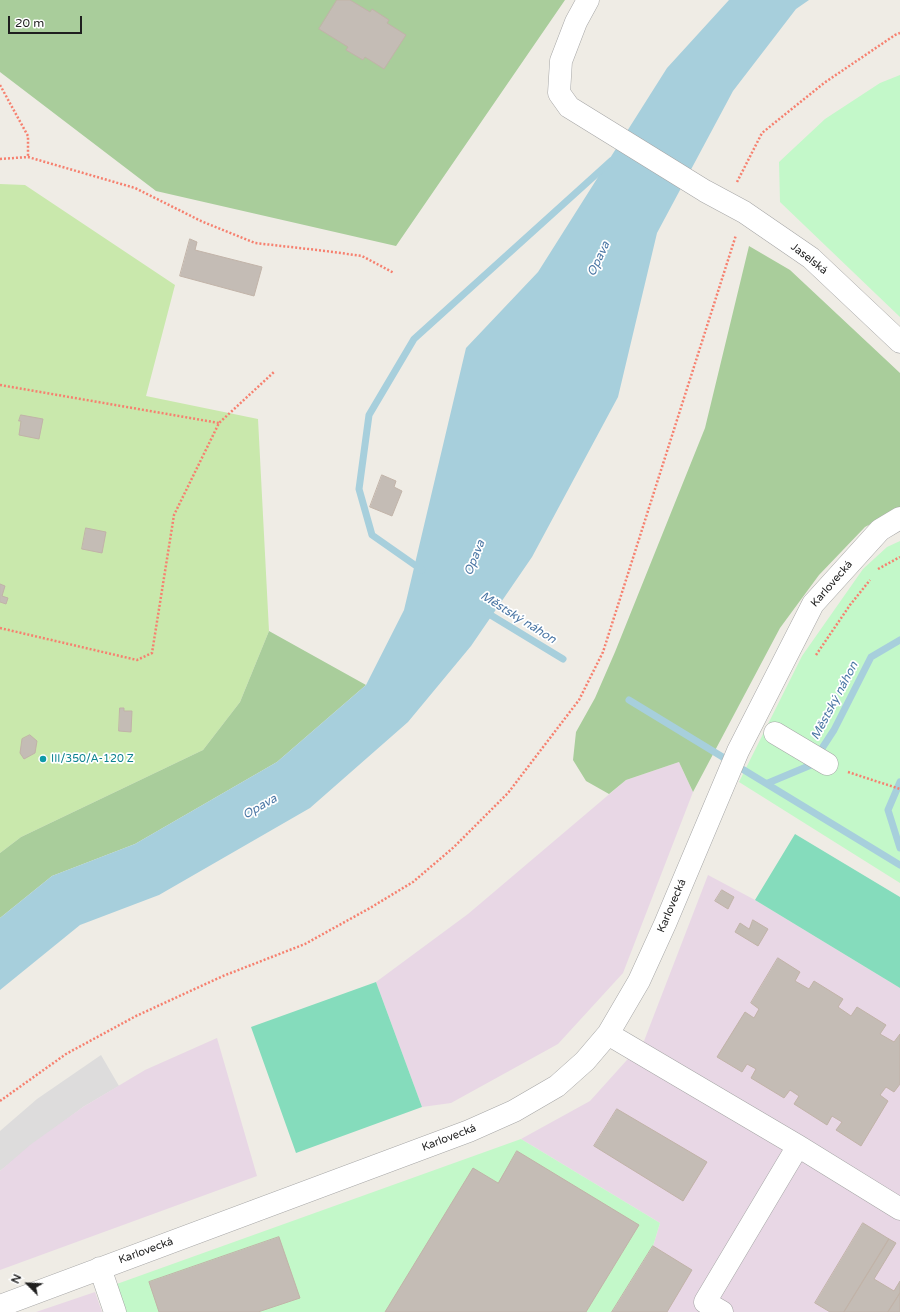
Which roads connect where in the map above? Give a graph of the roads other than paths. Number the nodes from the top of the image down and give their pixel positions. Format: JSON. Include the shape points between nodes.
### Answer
{"nodes":[{"id":1,"x":588,"y":0,"type":"edge"},
{"id":2,"x":900,"y":342,"type":"edge"},
{"id":3,"x":900,"y":518,"type":"edge"},
{"id":4,"x":775,"y":733,"type":"dead end"},
{"id":5,"x":827,"y":764,"type":"road end"},
{"id":6,"x":608,"y":1034,"type":"junction"},
{"id":7,"x":798,"y":1146,"type":"junction"},
{"id":8,"x":900,"y":1209,"type":"edge"},
{"id":9,"x":100,"y":1268,"type":"junction"},
{"id":10,"x":0,"y":1306,"type":"edge"},
{"id":11,"x":115,"y":1312,"type":"edge"},
{"id":12,"x":722,"y":1312,"type":"edge"}],
"edges":[{"from":1,"to":2,"type":"street","name":"Jaselská","via":[[576,22],[561,61],[559,93],[569,107],[705,191],[744,212],[811,258]]},
{"from":3,"to":6,"type":"street","name":"Karlovecká","via":[[880,530],[813,604],[738,751],[642,974]]},
{"from":4,"to":5,"type":"street"},
{"from":6,"to":7,"type":"street"},
{"from":6,"to":9,"type":"street","name":"Karlovecká","via":[[585,1061],[557,1086],[508,1114],[469,1132]]},
{"from":7,"to":8,"type":"street"},
{"from":7,"to":12,"type":"street","via":[[705,1302]]},
{"from":9,"to":10,"type":"street","name":"Karlovecká"},
{"from":9,"to":11,"type":"street"}]}
